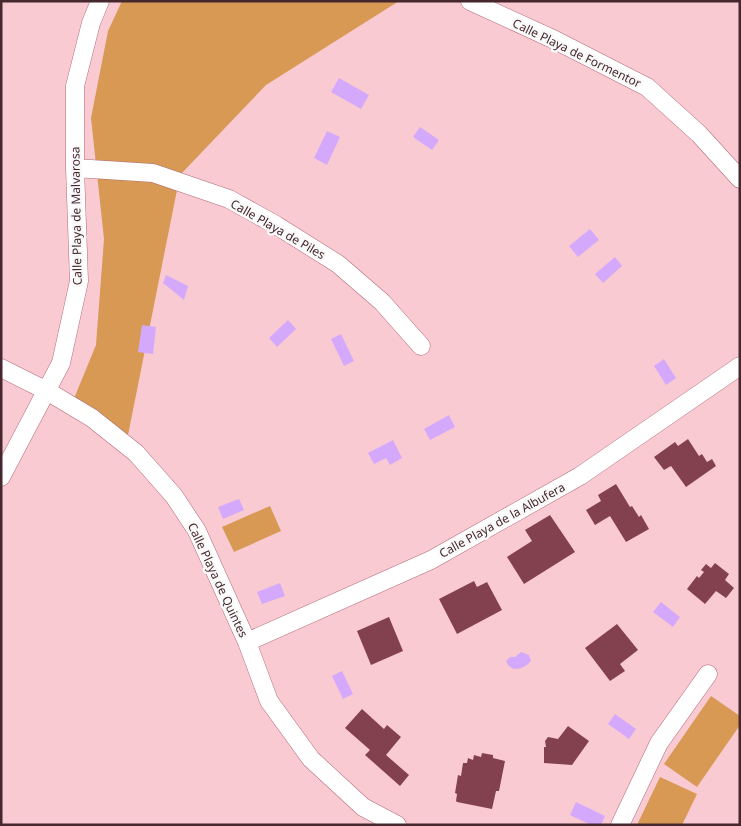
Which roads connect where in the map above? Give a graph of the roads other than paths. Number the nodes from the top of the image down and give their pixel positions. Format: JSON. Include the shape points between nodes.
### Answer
{"nodes":[{"id":1,"x":100,"y":1,"type":"edge"},
{"id":2,"x":470,"y":1,"type":"edge"},
{"id":3,"x":75,"y":168,"type":"junction"},
{"id":4,"x":740,"y":179,"type":"edge"},
{"id":5,"x":421,"y":346,"type":"dead end"},
{"id":6,"x":740,"y":366,"type":"edge"},
{"id":7,"x":1,"y":368,"type":"edge"},
{"id":8,"x":47,"y":391,"type":"junction"},
{"id":9,"x":1,"y":477,"type":"edge"},
{"id":10,"x":247,"y":642,"type":"junction"},
{"id":11,"x":708,"y":674,"type":"dead end"},
{"id":12,"x":397,"y":825,"type":"edge"},
{"id":13,"x":620,"y":825,"type":"edge"}],
"edges":[{"from":1,"to":3,"type":"street","name":"Calle Playa de Malvarosa","via":[[75,86]]},
{"from":2,"to":4,"type":"street","name":"Calle Playa de Formentor","via":[[647,86],[699,134]]},
{"from":3,"to":5,"type":"street","name":"Calle Playa de Piles","via":[[153,173],[229,199],[338,264],[382,302]]},
{"from":3,"to":8,"type":"street","name":"Calle Playa de Malvarosa","via":[[79,281],[61,363]]},
{"from":6,"to":10,"type":"street","name":"Calle Playa de la Albufera","via":[[580,476],[431,560]]},
{"from":7,"to":8,"type":"street","name":"Calle Playa de Quintes"},
{"from":8,"to":9,"type":"street","name":"Calle Playa de Malvarosa"},
{"from":8,"to":10,"type":"street","name":"Calle Playa de Quintes","via":[[92,418],[136,453],[174,496],[198,531]]},
{"from":10,"to":12,"type":"street","name":"Calle Playa de Quintes","via":[[269,701],[311,759],[363,806]]},
{"from":11,"to":13,"type":"street","via":[[659,743]]}]}
